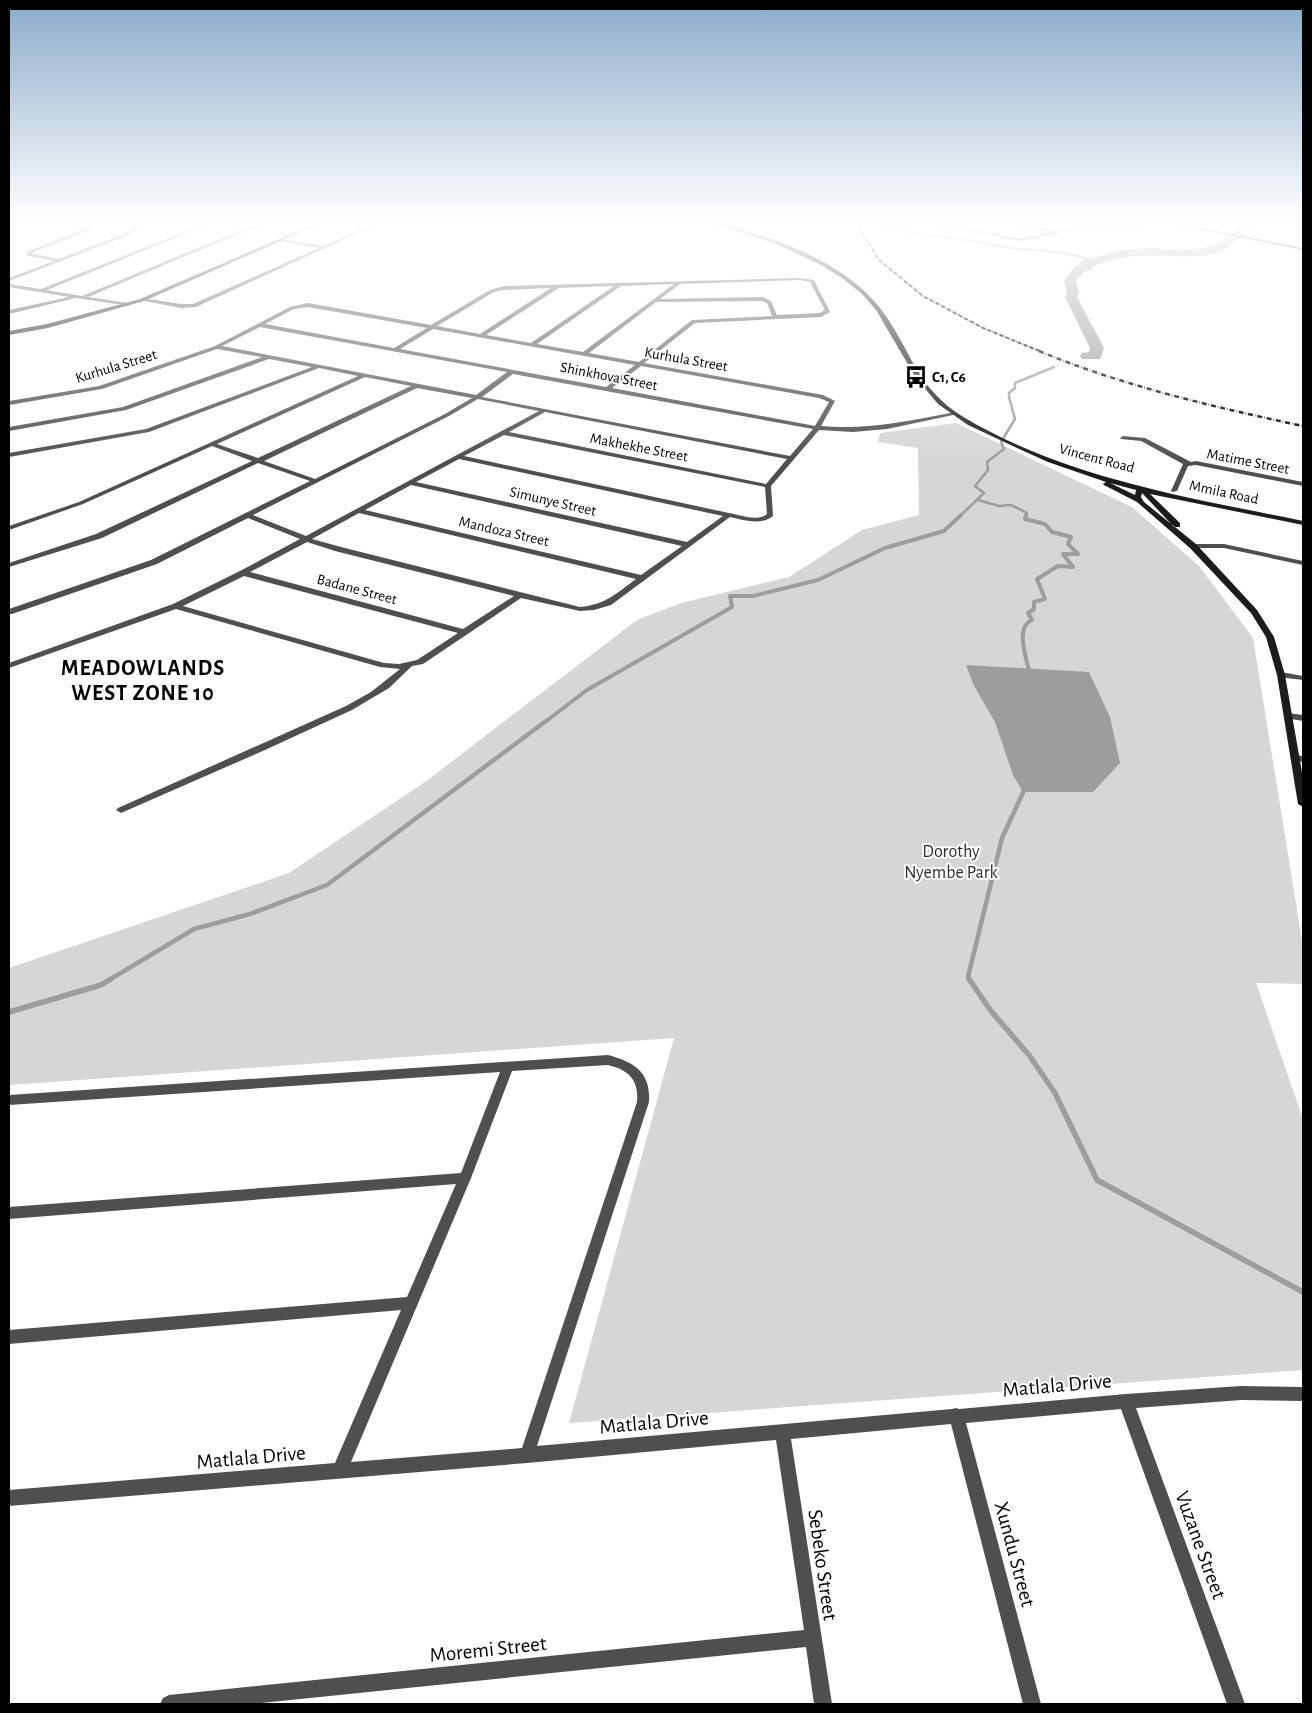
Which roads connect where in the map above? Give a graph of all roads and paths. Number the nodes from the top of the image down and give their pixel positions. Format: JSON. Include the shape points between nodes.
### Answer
{"nodes":[{"id":1,"x":59,"y":301,"type":"edge"},
{"id":2,"x":107,"y":301,"type":"edge"},
{"id":3,"x":139,"y":301,"type":"edge"},
{"id":4,"x":148,"y":301,"type":"edge"},
{"id":5,"x":205,"y":301,"type":"edge"},
{"id":6,"x":476,"y":301,"type":"edge"},
{"id":7,"x":535,"y":301,"type":"edge"},
{"id":8,"x":596,"y":301,"type":"edge"},
{"id":9,"x":657,"y":301,"type":"joint"},
{"id":10,"x":660,"y":301,"type":"edge"},
{"id":11,"x":768,"y":301,"type":"edge"},
{"id":12,"x":823,"y":301,"type":"edge"},
{"id":13,"x":869,"y":301,"type":"edge"},
{"id":14,"x":128,"y":305,"type":"junction"},
{"id":15,"x":9,"y":310,"type":"edge"},
{"id":16,"x":775,"y":317,"type":"junction"},
{"id":17,"x":260,"y":324,"type":"junction"},
{"id":18,"x":433,"y":327,"type":"junction"},
{"id":19,"x":9,"y":333,"type":"edge"},
{"id":20,"x":481,"y":336,"type":"junction"},
{"id":21,"x":532,"y":345,"type":"junction"},
{"id":22,"x":217,"y":347,"type":"junction"},
{"id":23,"x":396,"y":349,"type":"junction"},
{"id":24,"x":584,"y":354,"type":"junction"},
{"id":25,"x":268,"y":356,"type":"junction"},
{"id":26,"x":638,"y":364,"type":"junction"},
{"id":27,"x":319,"y":366,"type":"junction"},
{"id":28,"x":513,"y":371,"type":"junction"},
{"id":29,"x":365,"y":375,"type":"junction"},
{"id":30,"x":418,"y":385,"type":"junction"},
{"id":31,"x":608,"y":389,"type":"junction"},
{"id":32,"x":478,"y":397,"type":"junction"},
{"id":33,"x":9,"y":403,"type":"edge"},
{"id":34,"x":545,"y":410,"type":"junction"},
{"id":35,"x":955,"y":414,"type":"junction"},
{"id":36,"x":817,"y":428,"type":"junction"},
{"id":37,"x":9,"y":429,"type":"edge"},
{"id":38,"x":504,"y":433,"type":"junction"},
{"id":39,"x":1123,"y":438,"type":"dead end"},
{"id":40,"x":211,"y":444,"type":"junction"},
{"id":41,"x":1034,"y":453,"type":"junction"},
{"id":42,"x":9,"y":455,"type":"edge"},
{"id":43,"x":458,"y":457,"type":"junction"},
{"id":44,"x":791,"y":458,"type":"junction"},
{"id":45,"x":259,"y":461,"type":"junction"},
{"id":46,"x":1190,"y":464,"type":"junction"},
{"id":47,"x":1071,"y":468,"type":"junction"},
{"id":48,"x":1085,"y":469,"type":"junction"},
{"id":49,"x":315,"y":481,"type":"junction"},
{"id":50,"x":411,"y":483,"type":"junction"},
{"id":51,"x":1303,"y":484,"type":"edge"},
{"id":52,"x":768,"y":486,"type":"junction"},
{"id":53,"x":1154,"y":486,"type":"junction"},
{"id":54,"x":1140,"y":488,"type":"junction"},
{"id":55,"x":1174,"y":491,"type":"junction"},
{"id":56,"x":1183,"y":497,"type":"junction"},
{"id":57,"x":1139,"y":500,"type":"junction"},
{"id":58,"x":1160,"y":506,"type":"junction"},
{"id":59,"x":359,"y":511,"type":"junction"},
{"id":60,"x":247,"y":515,"type":"junction"},
{"id":61,"x":729,"y":515,"type":"junction"},
{"id":62,"x":1303,"y":522,"type":"edge"},
{"id":63,"x":9,"y":528,"type":"edge"},
{"id":64,"x":306,"y":539,"type":"junction"},
{"id":65,"x":688,"y":545,"type":"junction"},
{"id":66,"x":1193,"y":546,"type":"junction"},
{"id":67,"x":1303,"y":564,"type":"edge"},
{"id":68,"x":9,"y":566,"type":"edge"},
{"id":69,"x":244,"y":573,"type":"junction"},
{"id":70,"x":642,"y":578,"type":"junction"},
{"id":71,"x":520,"y":595,"type":"junction"},
{"id":72,"x":176,"y":606,"type":"junction"},
{"id":73,"x":9,"y":612,"type":"edge"},
{"id":74,"x":464,"y":632,"type":"junction"},
{"id":75,"x":9,"y":666,"type":"edge"},
{"id":76,"x":408,"y":666,"type":"junction"},
{"id":77,"x":1281,"y":675,"type":"junction"},
{"id":78,"x":1303,"y":678,"type":"edge"},
{"id":79,"x":1288,"y":716,"type":"junction"},
{"id":80,"x":1303,"y":718,"type":"edge"},
{"id":81,"x":1299,"y":759,"type":"edge"},
{"id":82,"x":1303,"y":804,"type":"edge"},
{"id":83,"x":121,"y":810,"type":"dead end"},
{"id":84,"x":508,"y":1066,"type":"junction"},
{"id":85,"x":9,"y":1100,"type":"edge"},
{"id":86,"x":465,"y":1178,"type":"junction"},
{"id":87,"x":9,"y":1213,"type":"edge"},
{"id":88,"x":410,"y":1303,"type":"junction"},
{"id":89,"x":9,"y":1337,"type":"edge"},
{"id":90,"x":1303,"y":1394,"type":"edge"},
{"id":91,"x":1126,"y":1401,"type":"junction"},
{"id":92,"x":956,"y":1415,"type":"junction"},
{"id":93,"x":782,"y":1432,"type":"junction"},
{"id":94,"x":527,"y":1456,"type":"junction"},
{"id":95,"x":339,"y":1471,"type":"junction"},
{"id":96,"x":9,"y":1498,"type":"edge"},
{"id":97,"x":812,"y":1638,"type":"junction"},
{"id":98,"x":169,"y":1704,"type":"edge"},
{"id":99,"x":824,"y":1704,"type":"edge"},
{"id":100,"x":1032,"y":1704,"type":"edge"},
{"id":101,"x":1236,"y":1704,"type":"edge"}],
"edges":[{"from":1,"to":15,"type":"street"},
{"from":2,"to":14,"type":"street"},
{"from":3,"to":14,"type":"main road"},
{"from":4,"to":5,"type":"street","via":[[194,306]]},
{"from":6,"to":18,"type":"street"},
{"from":7,"to":20,"type":"street"},
{"from":8,"to":21,"type":"street"},
{"from":9,"to":10,"type":"street"},
{"from":9,"to":24,"type":"street"},
{"from":11,"to":16,"type":"street"},
{"from":12,"to":16,"type":"street","via":[[826,313]]},
{"from":13,"to":35,"type":"main road","name":"Vincent Road","via":[[878,310],[916,377]]},
{"from":14,"to":19,"type":"main road"},
{"from":16,"to":26,"type":"street","via":[[694,321]]},
{"from":17,"to":18,"type":"street","name":"Kurhula Street","via":[[292,308],[308,306]]},
{"from":17,"to":22,"type":"street","name":"Kurhula Street"},
{"from":17,"to":23,"type":"street","name":"Shinkhova Street"},
{"from":18,"to":20,"type":"street","name":"Kurhula Street"},
{"from":18,"to":23,"type":"street"},
{"from":20,"to":21,"type":"street","name":"Kurhula Street"},
{"from":21,"to":24,"type":"street","name":"Kurhula Street"},
{"from":22,"to":25,"type":"street"},
{"from":22,"to":33,"type":"street","name":"Kurhula Street","via":[[100,388]]},
{"from":23,"to":28,"type":"street","name":"Shinkhova Street"},
{"from":24,"to":26,"type":"street","name":"Kurhula Street"},
{"from":25,"to":27,"type":"street"},
{"from":25,"to":37,"type":"street","via":[[124,409]]},
{"from":26,"to":31,"type":"street"},
{"from":26,"to":36,"type":"street","name":"Kurhula Street","via":[[825,397],[832,403]]},
{"from":27,"to":29,"type":"street"},
{"from":27,"to":42,"type":"street","via":[[147,432]]},
{"from":28,"to":31,"type":"street","name":"Shinkhova Street"},
{"from":28,"to":32,"type":"street"},
{"from":29,"to":30,"type":"street"},
{"from":29,"to":40,"type":"street"},
{"from":30,"to":32,"type":"street"},
{"from":30,"to":45,"type":"street"},
{"from":31,"to":36,"type":"street","name":"Shinkhova Street"},
{"from":32,"to":34,"type":"street"},
{"from":32,"to":49,"type":"street"},
{"from":34,"to":38,"type":"street"},
{"from":34,"to":44,"type":"street"},
{"from":35,"to":36,"type":"street","name":"Shinkhova Street","via":[[872,430]]},
{"from":35,"to":41,"type":"main road","name":"Vincent Road"},
{"from":36,"to":44,"type":"street","name":"Kurhula Street"},
{"from":38,"to":43,"type":"street"},
{"from":38,"to":52,"type":"street","name":"Makhekhe Street"},
{"from":39,"to":46,"type":"street","via":[[1144,439]]},
{"from":40,"to":45,"type":"street"},
{"from":40,"to":63,"type":"street","via":[[62,511]]},
{"from":41,"to":47,"type":"main road","name":"Vincent Road"},
{"from":41,"to":48,"type":"main road","name":"Vincent Road"},
{"from":43,"to":50,"type":"street"},
{"from":43,"to":61,"type":"street"},
{"from":44,"to":52,"type":"street","name":"Kurhula Street"},
{"from":45,"to":49,"type":"street"},
{"from":45,"to":68,"type":"street","via":[[99,536]]},
{"from":46,"to":51,"type":"street","name":"Matime Street"},
{"from":46,"to":55,"type":"street","name":"Matime Street","via":[[1185,466]]},
{"from":47,"to":54,"type":"main road","name":"Vincent Road"},
{"from":47,"to":57,"type":"main road"},
{"from":48,"to":53,"type":"main road","name":"Vincent Road"},
{"from":48,"to":54,"type":"main road"},
{"from":49,"to":60,"type":"street"},
{"from":50,"to":59,"type":"street"},
{"from":50,"to":65,"type":"street","name":"Simunye Street"},
{"from":52,"to":61,"type":"street","via":[[769,517],[756,520]]},
{"from":53,"to":54,"type":"main road"},
{"from":53,"to":55,"type":"main road","name":"Mmila Road"},
{"from":54,"to":56,"type":"main road","name":"Mmila Road"},
{"from":54,"to":57,"type":"main road","via":[[1137,493]]},
{"from":54,"to":58,"type":"main road"},
{"from":55,"to":62,"type":"main road","name":"Mmila Road"},
{"from":56,"to":58,"type":"main road","via":[[1167,500]]},
{"from":56,"to":62,"type":"main road","name":"Mmila Road"},
{"from":57,"to":66,"type":"main road"},
{"from":58,"to":66,"type":"main road"},
{"from":59,"to":64,"type":"street"},
{"from":59,"to":70,"type":"street","name":"Mandoza Street"},
{"from":60,"to":64,"type":"street"},
{"from":60,"to":73,"type":"street","via":[[131,572]]},
{"from":61,"to":65,"type":"street"},
{"from":64,"to":69,"type":"street"},
{"from":64,"to":71,"type":"street"},
{"from":65,"to":70,"type":"street"},
{"from":66,"to":67,"type":"street","via":[[1224,546]]},
{"from":66,"to":77,"type":"main road","via":[[1264,626],[1276,651]]},
{"from":69,"to":72,"type":"street"},
{"from":69,"to":74,"type":"street","name":"Badane Street"},
{"from":70,"to":71,"type":"street","via":[[594,608],[580,609]]},
{"from":71,"to":74,"type":"street"},
{"from":72,"to":75,"type":"street"},
{"from":72,"to":76,"type":"street","via":[[383,665]]},
{"from":74,"to":76,"type":"street","via":[[420,662]]},
{"from":76,"to":83,"type":"street","via":[[390,685],[366,699]]},
{"from":77,"to":78,"type":"street"},
{"from":77,"to":79,"type":"main road"},
{"from":79,"to":80,"type":"street"},
{"from":79,"to":81,"type":"main road"},
{"from":81,"to":82,"type":"main road"},
{"from":84,"to":85,"type":"street"},
{"from":84,"to":86,"type":"street"},
{"from":84,"to":94,"type":"street","via":[[620,1062],[641,1081],[645,1091]]},
{"from":86,"to":87,"type":"street"},
{"from":86,"to":88,"type":"street"},
{"from":88,"to":89,"type":"street"},
{"from":88,"to":95,"type":"street"},
{"from":90,"to":91,"type":"street","name":"Matlala Drive","via":[[1241,1393]]},
{"from":91,"to":92,"type":"street","name":"Matlala Drive"},
{"from":91,"to":101,"type":"street","name":"Vuzane Street"},
{"from":92,"to":93,"type":"street","name":"Matlala Drive"},
{"from":92,"to":100,"type":"street","name":"Xundu Street"},
{"from":93,"to":94,"type":"street","name":"Matlala Drive"},
{"from":93,"to":97,"type":"street","name":"Sebeko Street"},
{"from":94,"to":95,"type":"street","name":"Matlala Drive"},
{"from":95,"to":96,"type":"street","name":"Matlala Drive"},
{"from":97,"to":98,"type":"street","name":"Moremi Street"},
{"from":97,"to":99,"type":"street","name":"Sebeko Street"}]}
